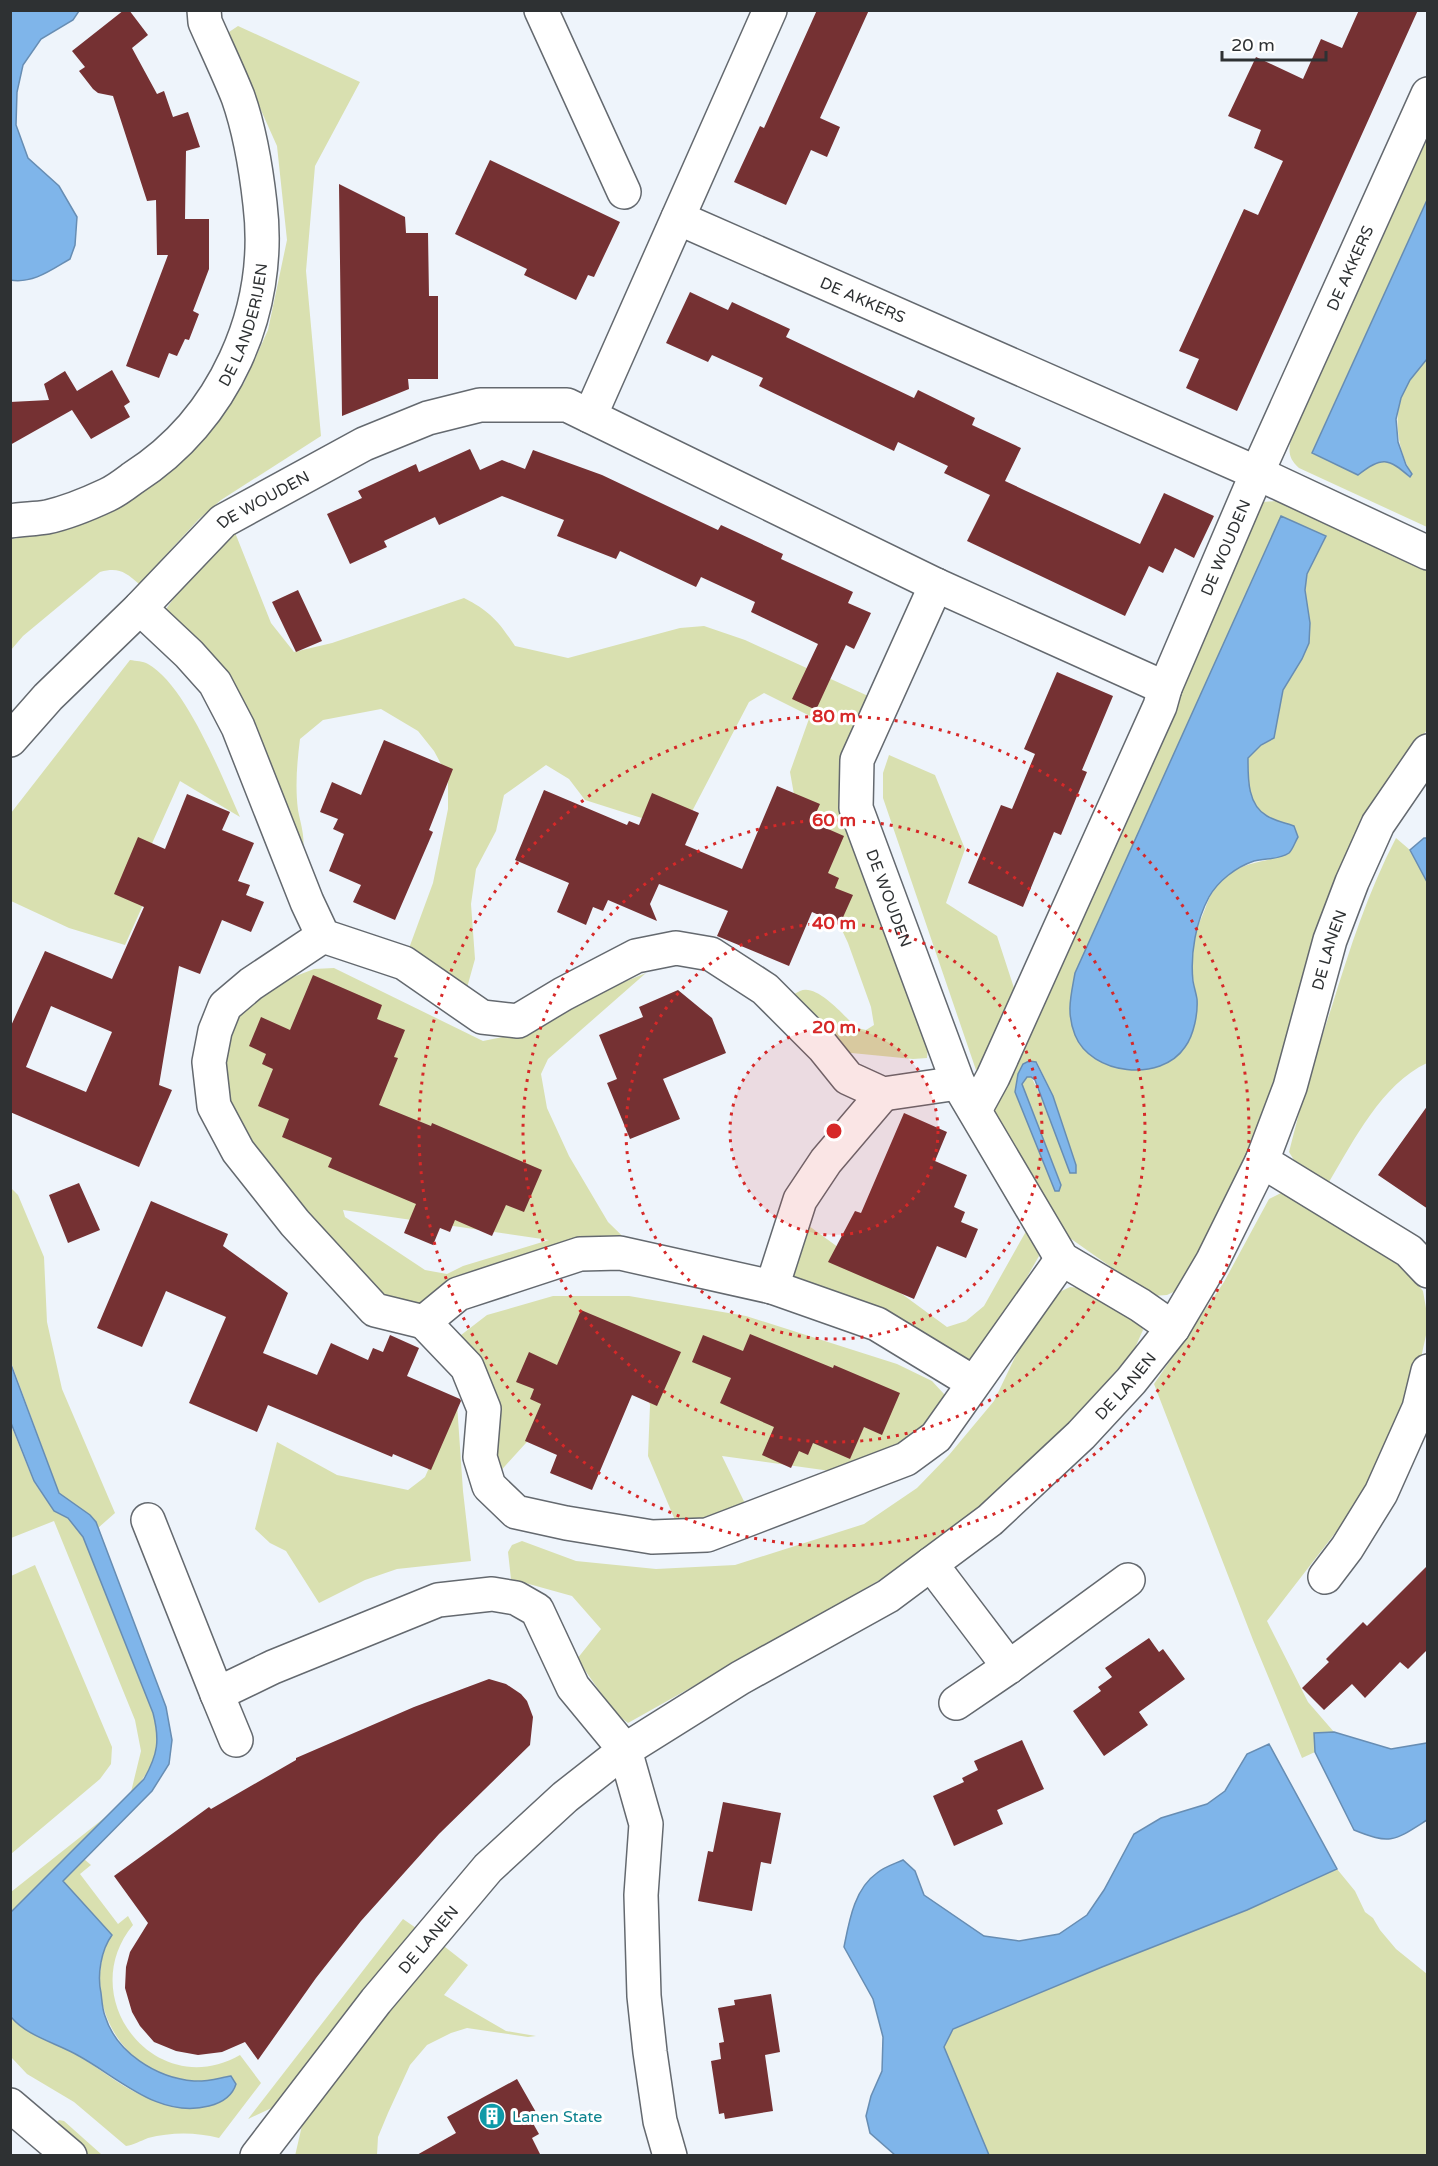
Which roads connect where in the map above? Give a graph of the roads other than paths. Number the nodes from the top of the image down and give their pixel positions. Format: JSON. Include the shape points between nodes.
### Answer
{"nodes":[{"id":1,"x":204,"y":10,"type":"edge"},
{"id":2,"x":541,"y":10,"type":"edge"},
{"id":3,"x":770,"y":10,"type":"edge"},
{"id":4,"x":1428,"y":94,"type":"edge"},
{"id":5,"x":624,"y":192,"type":"dead end"},
{"id":6,"x":678,"y":218,"type":"junction"},
{"id":7,"x":590,"y":416,"type":"junction"},
{"id":8,"x":1257,"y":473,"type":"junction"},
{"id":9,"x":10,"y":521,"type":"edge"},
{"id":10,"x":1428,"y":553,"type":"edge"},
{"id":11,"x":936,"y":585,"type":"junction"},
{"id":12,"x":140,"y":608,"type":"junction"},
{"id":13,"x":1165,"y":688,"type":"junction"},
{"id":14,"x":10,"y":740,"type":"edge"},
{"id":15,"x":1428,"y":751,"type":"edge"},
{"id":16,"x":323,"y":936,"type":"junction"},
{"id":17,"x":883,"y":1094,"type":"junction"},
{"id":18,"x":966,"y":1097,"type":"junction"},
{"id":19,"x":1262,"y":1161,"type":"junction"},
{"id":20,"x":1062,"y":1259,"type":"junction"},
{"id":21,"x":1428,"y":1271,"type":"edge"},
{"id":22,"x":772,"y":1287,"type":"junction"},
{"id":23,"x":424,"y":1322,"type":"junction"},
{"id":24,"x":1173,"y":1328,"type":"junction"},
{"id":25,"x":1428,"y":1371,"type":"edge"},
{"id":26,"x":974,"y":1383,"type":"junction"},
{"id":27,"x":148,"y":1520,"type":"dead end"},
{"id":28,"x":931,"y":1564,"type":"junction"},
{"id":29,"x":1325,"y":1577,"type":"dead end"},
{"id":30,"x":1128,"y":1580,"type":"dead end"},
{"id":31,"x":1009,"y":1667,"type":"junction"},
{"id":32,"x":217,"y":1694,"type":"junction"},
{"id":33,"x":956,"y":1703,"type":"dead end"},
{"id":34,"x":236,"y":1740,"type":"dead end"},
{"id":35,"x":625,"y":1750,"type":"junction"},
{"id":36,"x":10,"y":2105,"type":"edge"},
{"id":37,"x":70,"y":2156,"type":"edge"},
{"id":38,"x":257,"y":2156,"type":"edge"},
{"id":39,"x":670,"y":2156,"type":"edge"}],
"edges":[{"from":1,"to":9,"type":"street","name":"DE LANDERIJEN","via":[[205,22],[238,98],[253,152],[261,206],[257,289],[244,340],[223,387],[192,428],[154,465],[108,495],[48,517]]},
{"from":2,"to":5,"type":"street"},
{"from":3,"to":6,"type":"street"},
{"from":4,"to":8,"type":"street","name":"DE AKKERS"},
{"from":6,"to":7,"type":"street"},
{"from":6,"to":8,"type":"street","name":"DE AKKERS"},
{"from":7,"to":11,"type":"street","name":"DE WOUDEN"},
{"from":7,"to":12,"type":"street","name":"DE WOUDEN","via":[[567,405],[480,405],[428,418],[364,444],[223,521]]},
{"from":8,"to":10,"type":"street","name":"DE AKKERS"},
{"from":8,"to":13,"type":"street","name":"DE WOUDEN"},
{"from":11,"to":13,"type":"street","name":"DE WOUDEN"},
{"from":11,"to":18,"type":"street","name":"DE WOUDEN","via":[[857,760],[856,808]]},
{"from":12,"to":14,"type":"street","name":"DE WOUDEN","via":[[48,697]]},
{"from":12,"to":16,"type":"street","via":[[215,683],[238,727]]},
{"from":13,"to":18,"type":"street","name":"DE WOUDEN","via":[[993,1077]]},
{"from":15,"to":19,"type":"street","name":"DE LANEN","via":[[1378,824],[1352,882],[1330,940],[1290,1088]]},
{"from":16,"to":17,"type":"street","via":[[404,963],[482,1017],[518,1022],[636,956],[676,948],[711,954],[765,989],[848,1078]]},
{"from":16,"to":23,"type":"street","via":[[225,1006],[209,1062],[214,1106],[238,1151],[295,1223],[375,1310]]},
{"from":17,"to":18,"type":"street"},
{"from":17,"to":22,"type":"street","via":[[826,1161],[800,1200]]},
{"from":18,"to":20,"type":"street","name":"DE WOUDEN"},
{"from":19,"to":21,"type":"street","via":[[1409,1251]]},
{"from":19,"to":24,"type":"street","name":"DE LANEN","via":[[1212,1262]]},
{"from":20,"to":24,"type":"street","name":"DE WOUDEN"},
{"from":20,"to":26,"type":"street"},
{"from":22,"to":23,"type":"street","via":[[620,1253],[580,1254],[458,1294]]},
{"from":22,"to":26,"type":"street","via":[[877,1324]]},
{"from":23,"to":26,"type":"street","via":[[467,1367],[484,1409],[480,1457],[489,1486],[516,1512],[652,1537],[707,1535],[906,1459],[936,1437]]},
{"from":24,"to":28,"type":"street","name":"DE LANEN","via":[[1081,1435],[990,1520]]},
{"from":25,"to":29,"type":"street","via":[[1419,1408],[1381,1493]]},
{"from":27,"to":32,"type":"street"},
{"from":28,"to":31,"type":"street"},
{"from":28,"to":35,"type":"street","name":"DE LANEN","via":[[888,1596],[740,1678]]},
{"from":30,"to":31,"type":"street"},
{"from":31,"to":33,"type":"street"},
{"from":32,"to":34,"type":"street"},
{"from":32,"to":35,"type":"street","via":[[273,1666],[438,1600],[492,1594],[516,1598],[537,1610],[573,1687]]},
{"from":35,"to":38,"type":"street","name":"DE LANEN","via":[[565,1797],[488,1868],[376,2001]]},
{"from":35,"to":39,"type":"street","via":[[646,1824],[641,1895],[644,1996],[660,2121]]},
{"from":36,"to":37,"type":"street"}]}
